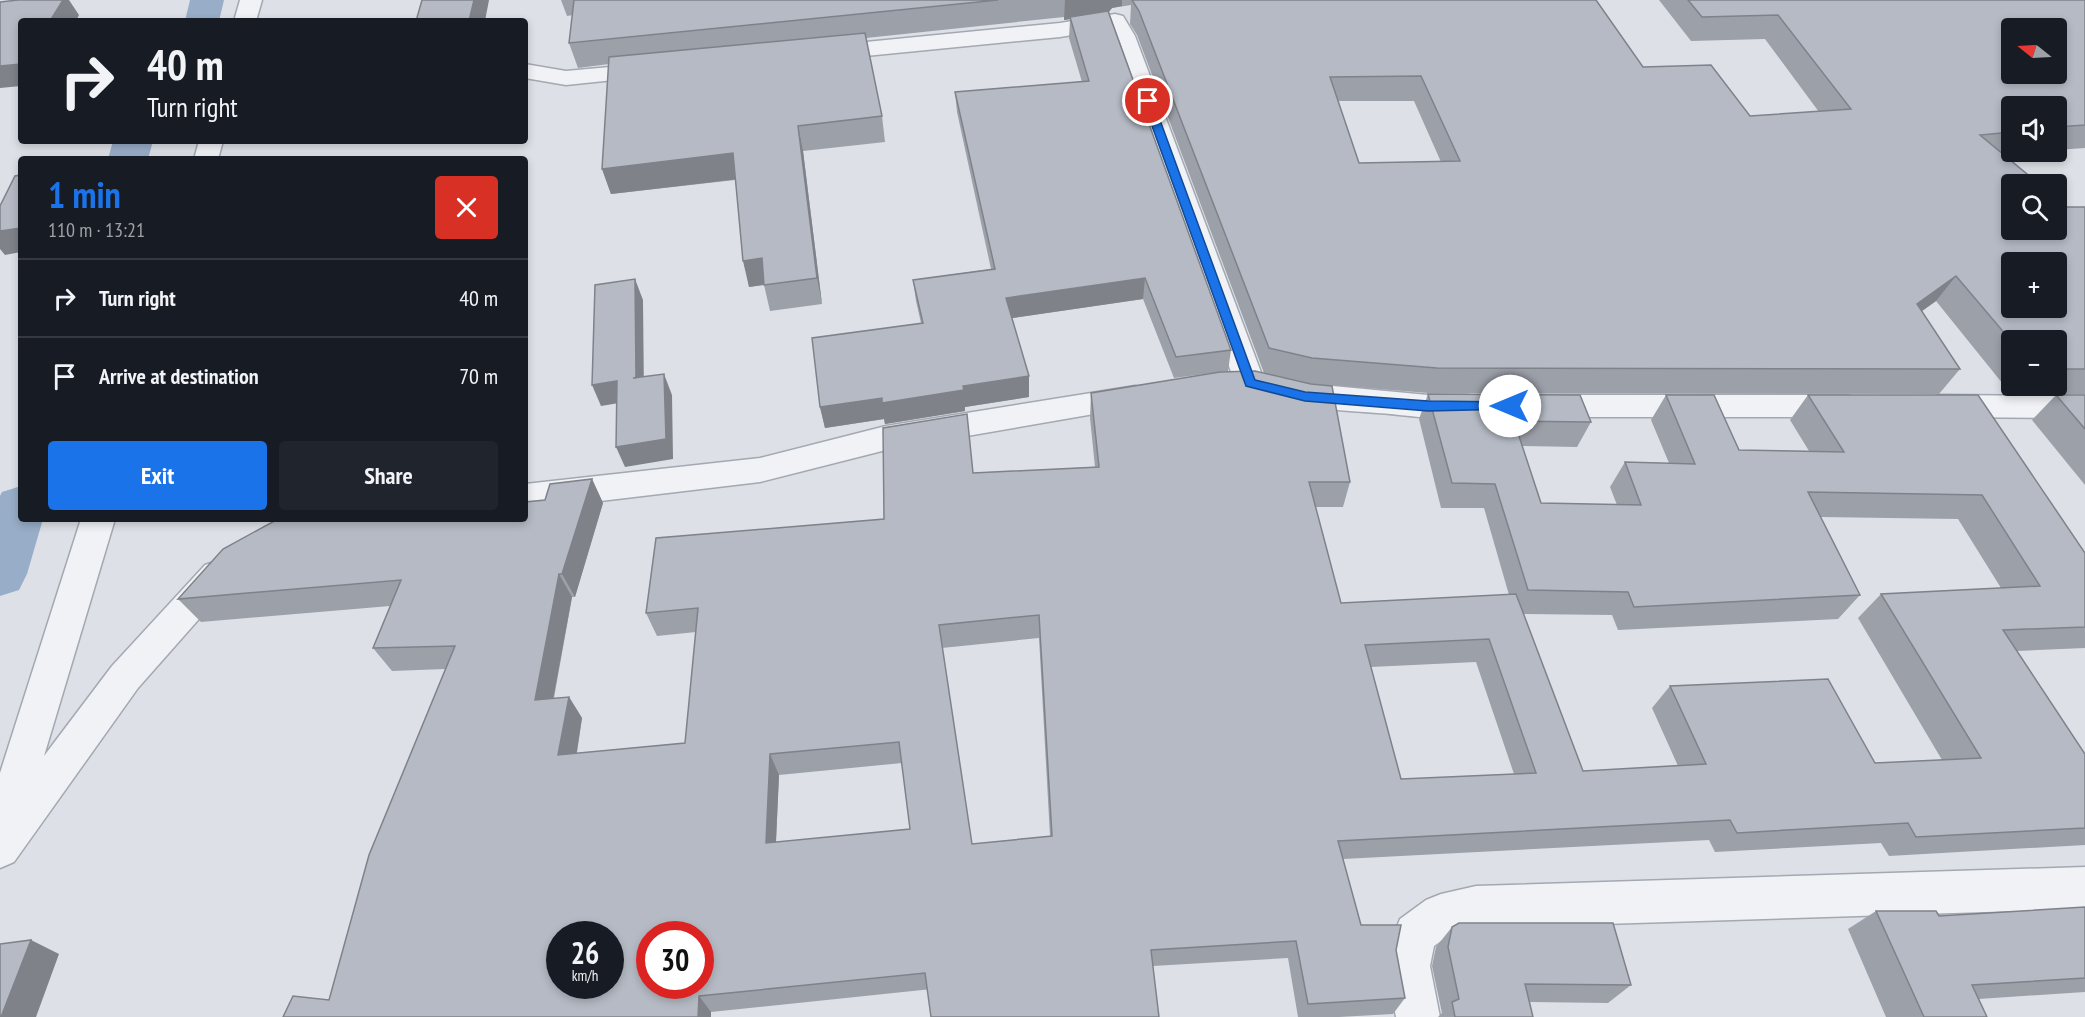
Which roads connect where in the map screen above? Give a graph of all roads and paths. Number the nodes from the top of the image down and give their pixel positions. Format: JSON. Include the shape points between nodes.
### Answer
{"nodes":[{"id":1,"x":251,"y":0,"type":"edge"},
{"id":2,"x":246,"y":18,"type":"edge"},
{"id":3,"x":798,"y":56,"type":"edge"},
{"id":4,"x":680,"y":67,"type":"edge"},
{"id":5,"x":528,"y":72,"type":"edge"},
{"id":6,"x":1250,"y":383,"type":"junction"},
{"id":7,"x":1216,"y":384,"type":"edge"},
{"id":8,"x":1166,"y":392,"type":"edge"},
{"id":9,"x":1875,"y":406,"type":"edge"},
{"id":10,"x":1910,"y":406,"type":"edge"},
{"id":11,"x":2085,"y":406,"type":"edge"},
{"id":12,"x":528,"y":497,"type":"edge"},
{"id":13,"x":98,"y":522,"type":"edge"},
{"id":14,"x":241,"y":555,"type":"edge"},
{"id":15,"x":0,"y":837,"type":"edge"},
{"id":16,"x":0,"y":848,"type":"edge"},
{"id":17,"x":2085,"y":888,"type":"edge"},
{"id":18,"x":1418,"y":1017,"type":"edge"}],
"edges":[{"from":1,"to":2,"type":"street"},
{"from":3,"to":6,"type":"street","via":[[1060,30],[1124,17],[1124,36]]},
{"from":4,"to":5,"type":"street","via":[[566,78]]},
{"from":6,"to":7,"type":"street"},
{"from":6,"to":9,"type":"street","via":[[1305,396],[1428,406]]},
{"from":8,"to":12,"type":"street","via":[[886,438],[760,470]]},
{"from":10,"to":11,"type":"street"},
{"from":13,"to":15,"type":"street"},
{"from":14,"to":16,"type":"street","via":[[184,609],[125,677]]},
{"from":17,"to":18,"type":"street","via":[[1476,907],[1441,915],[1415,934],[1408,966]]}]}
